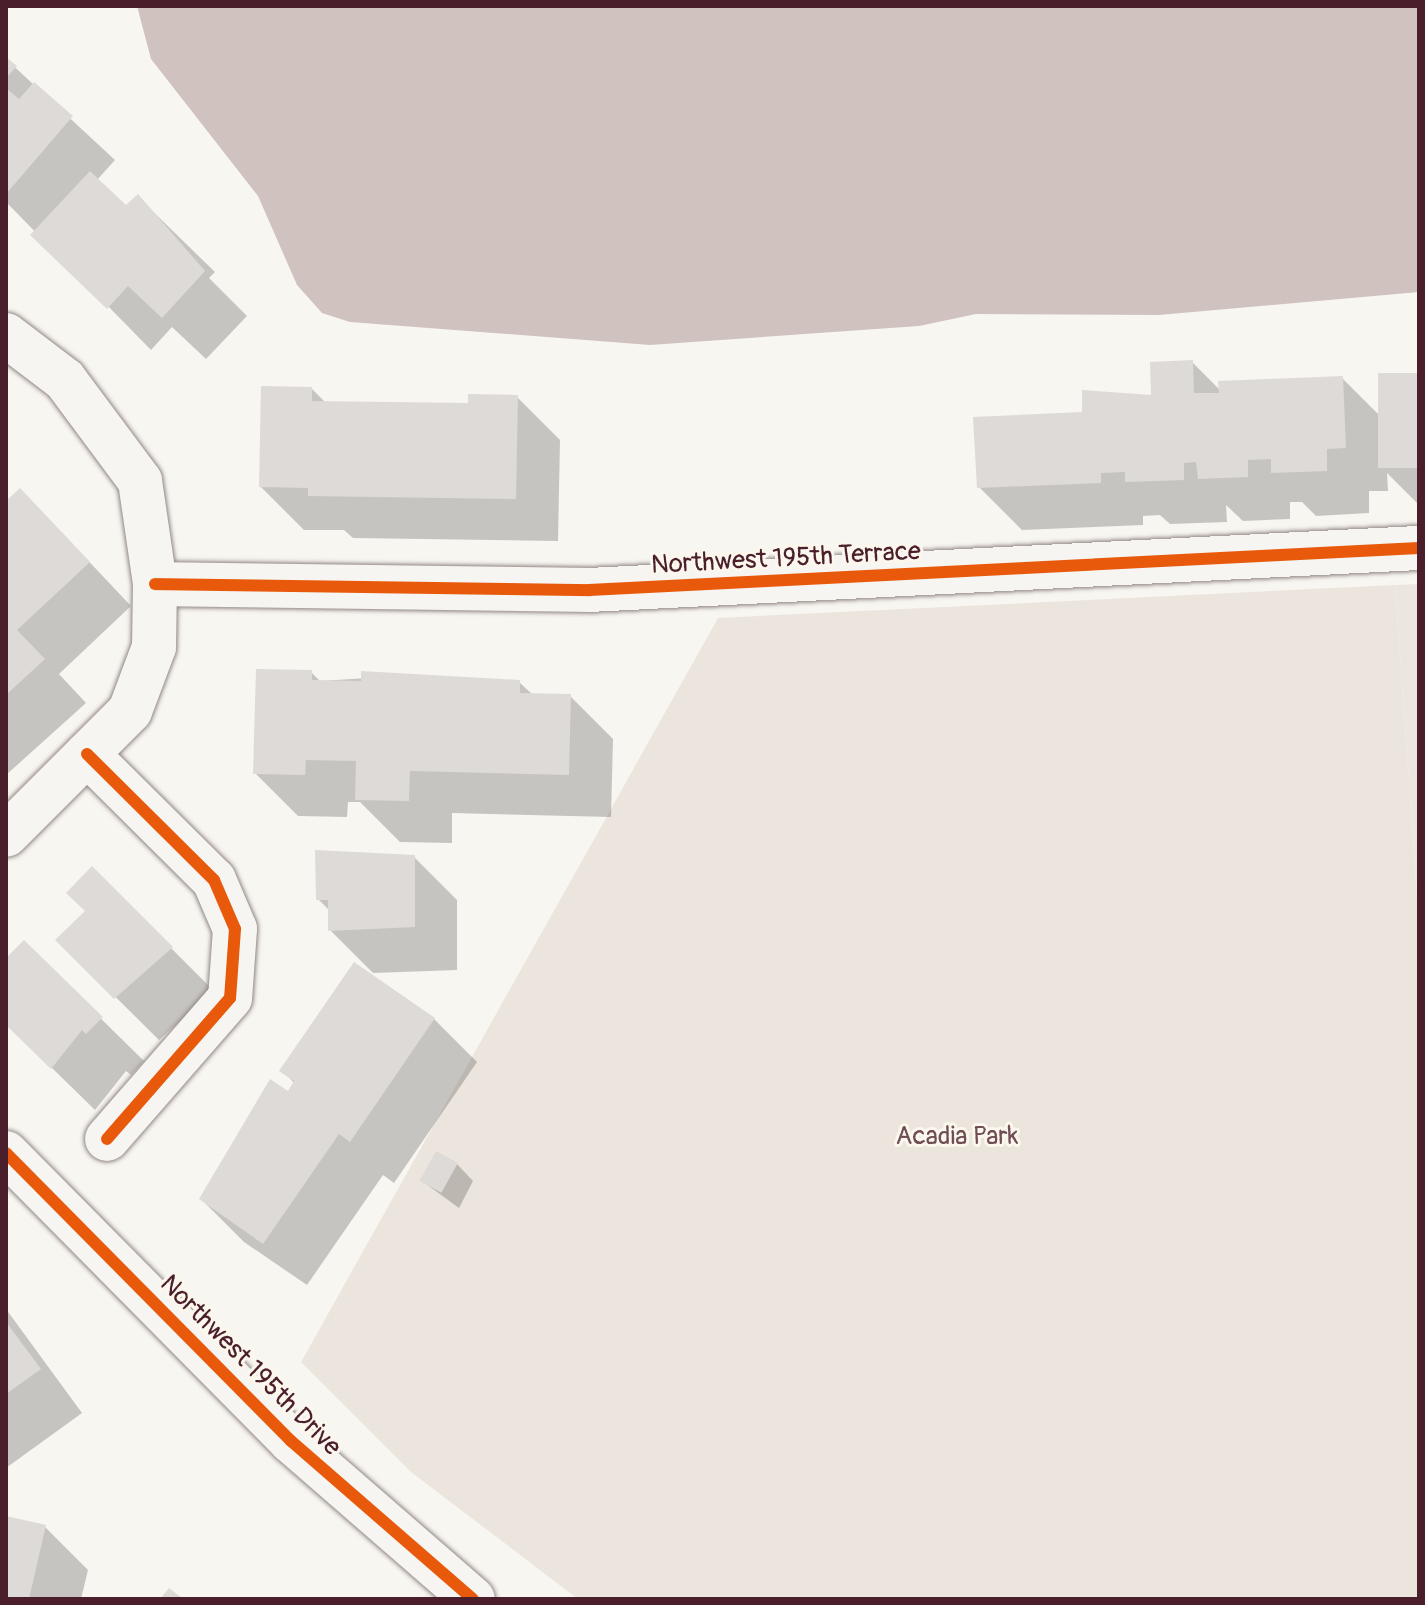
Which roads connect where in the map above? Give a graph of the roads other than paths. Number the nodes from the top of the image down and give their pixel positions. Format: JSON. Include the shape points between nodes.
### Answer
{"nodes":[{"id":1,"x":6,"y":335,"type":"edge"},
{"id":2,"x":1419,"y":548,"type":"edge"},
{"id":3,"x":155,"y":584,"type":"junction"},
{"id":4,"x":87,"y":754,"type":"junction"},
{"id":5,"x":6,"y":835,"type":"edge"},
{"id":6,"x":107,"y":1139,"type":"dead end"},
{"id":7,"x":6,"y":1153,"type":"edge"},
{"id":8,"x":473,"y":1599,"type":"edge"}],
"edges":[{"from":1,"to":3,"type":"street","via":[[65,380],[140,481]]},
{"from":2,"to":3,"type":"street","name":"Northwest 195th Terrace","via":[[589,590]]},
{"from":3,"to":4,"type":"street","via":[[154,647],[130,711]]},
{"from":4,"to":5,"type":"street"},
{"from":4,"to":6,"type":"street","via":[[214,880],[235,929],[230,998]]},
{"from":7,"to":8,"type":"street","name":"Northwest 195th Drive","via":[[291,1441]]}]}
